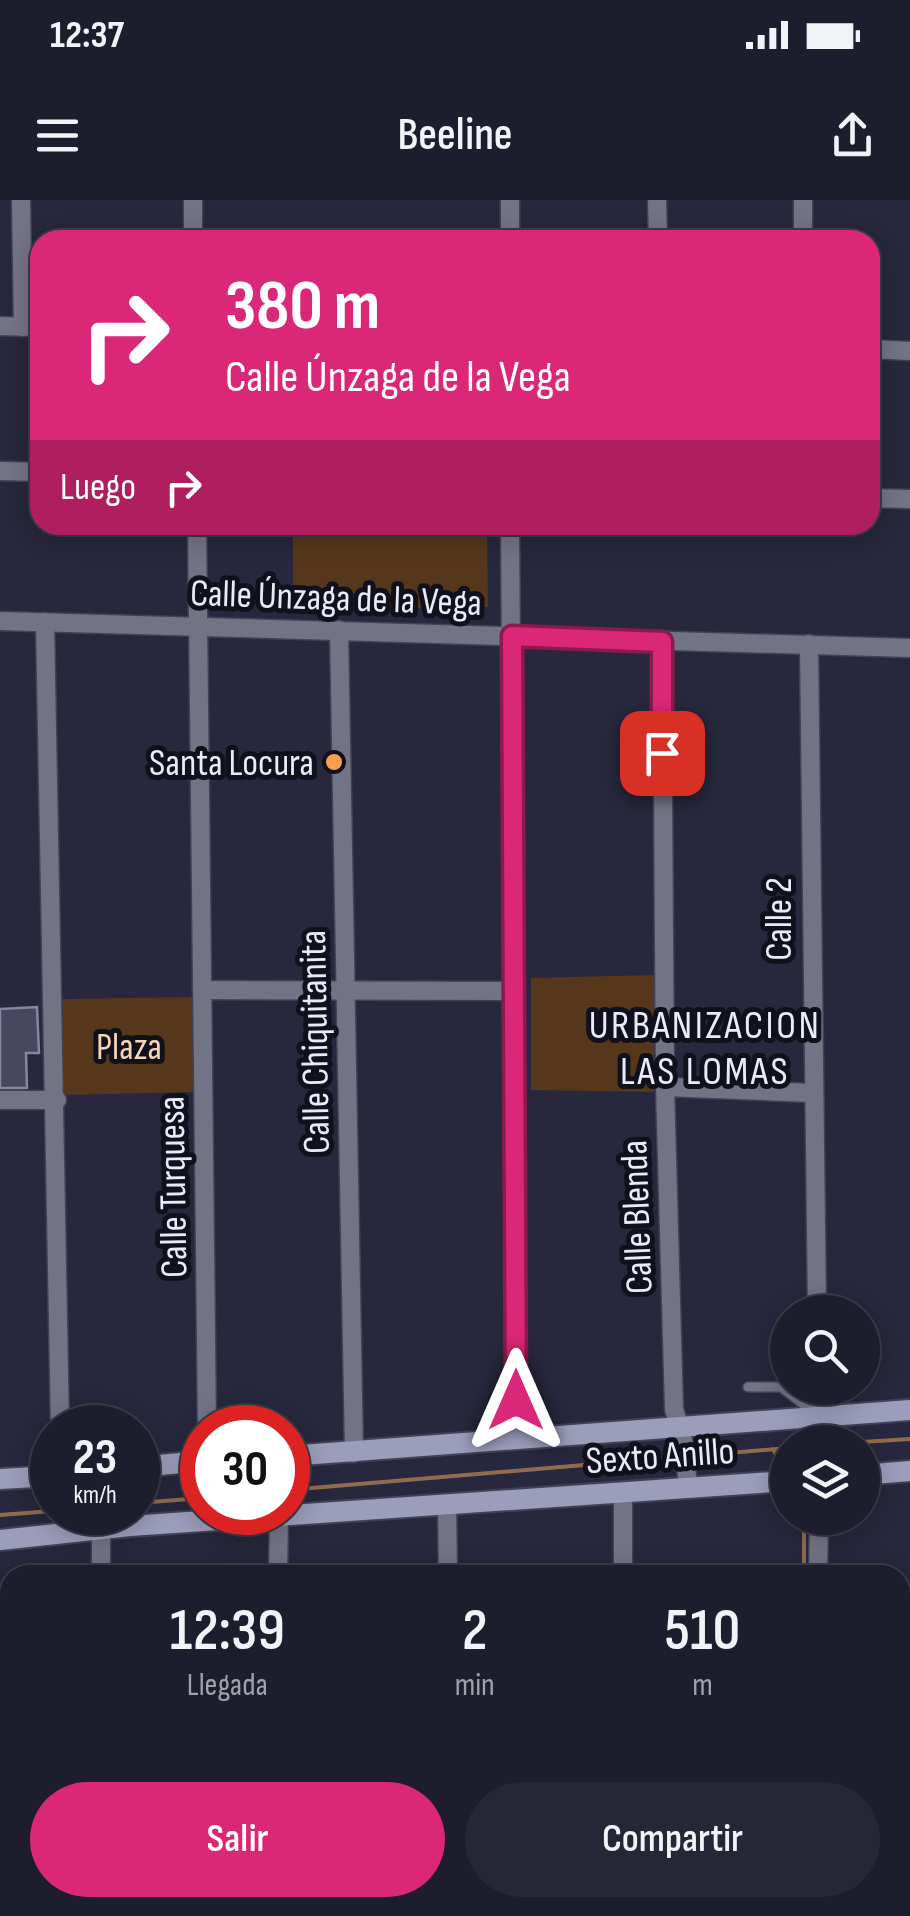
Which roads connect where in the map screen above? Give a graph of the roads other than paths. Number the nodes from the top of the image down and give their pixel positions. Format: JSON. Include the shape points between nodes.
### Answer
{"nodes":[{"id":1,"x":21,"y":200,"type":"edge"},
{"id":2,"x":193,"y":200,"type":"edge"},
{"id":3,"x":510,"y":200,"type":"edge"},
{"id":4,"x":657,"y":200,"type":"edge"},
{"id":5,"x":803,"y":200,"type":"edge"},
{"id":6,"x":193,"y":230,"type":"edge"},
{"id":7,"x":510,"y":230,"type":"edge"},
{"id":8,"x":658,"y":230,"type":"edge"},
{"id":9,"x":803,"y":230,"type":"edge"},
{"id":10,"x":30,"y":314,"type":"edge"},
{"id":11,"x":0,"y":326,"type":"edge"},
{"id":12,"x":30,"y":327,"type":"edge"},
{"id":13,"x":880,"y":349,"type":"edge"},
{"id":14,"x":910,"y":350,"type":"edge"},
{"id":15,"x":0,"y":471,"type":"edge"},
{"id":16,"x":30,"y":472,"type":"edge"},
{"id":17,"x":880,"y":498,"type":"edge"},
{"id":18,"x":910,"y":499,"type":"edge"},
{"id":19,"x":196,"y":535,"type":"edge"},
{"id":20,"x":510,"y":535,"type":"edge"},
{"id":21,"x":0,"y":621,"type":"edge"},
{"id":22,"x":45,"y":622,"type":"junction"},
{"id":23,"x":198,"y":624,"type":"junction"},
{"id":24,"x":340,"y":630,"type":"junction"},
{"id":25,"x":512,"y":636,"type":"junction"},
{"id":26,"x":662,"y":642,"type":"junction"},
{"id":27,"x":808,"y":644,"type":"junction"},
{"id":28,"x":910,"y":648,"type":"edge"},
{"id":29,"x":202,"y":990,"type":"junction"},
{"id":30,"x":346,"y":990,"type":"junction"},
{"id":31,"x":515,"y":990,"type":"junction"},
{"id":32,"x":664,"y":1087,"type":"junction"},
{"id":33,"x":811,"y":1093,"type":"junction"},
{"id":34,"x":0,"y":1100,"type":"edge"},
{"id":35,"x":57,"y":1100,"type":"junction"},
{"id":36,"x":817,"y":1295,"type":"edge"},
{"id":37,"x":748,"y":1387,"type":"dead end"},
{"id":38,"x":60,"y":1405,"type":"edge"},
{"id":39,"x":207,"y":1405,"type":"edge"},
{"id":40,"x":820,"y":1405,"type":"edge"},
{"id":41,"x":910,"y":1410,"type":"edge"},
{"id":42,"x":820,"y":1418,"type":"junction"},
{"id":43,"x":517,"y":1437,"type":"junction"},
{"id":44,"x":682,"y":1437,"type":"junction"},
{"id":45,"x":354,"y":1453,"type":"junction"},
{"id":46,"x":310,"y":1455,"type":"edge"},
{"id":47,"x":910,"y":1471,"type":"edge"},
{"id":48,"x":880,"y":1474,"type":"edge"},
{"id":49,"x":30,"y":1477,"type":"edge"},
{"id":50,"x":0,"y":1479,"type":"edge"},
{"id":51,"x":688,"y":1480,"type":"junction"},
{"id":52,"x":770,"y":1481,"type":"edge"},
{"id":53,"x":623,"y":1494,"type":"junction"},
{"id":54,"x":447,"y":1504,"type":"junction"},
{"id":55,"x":310,"y":1515,"type":"edge"},
{"id":56,"x":50,"y":1535,"type":"edge"},
{"id":57,"x":101,"y":1535,"type":"edge"},
{"id":58,"x":279,"y":1535,"type":"edge"},
{"id":59,"x":818,"y":1535,"type":"edge"},
{"id":60,"x":0,"y":1540,"type":"edge"},
{"id":61,"x":101,"y":1565,"type":"edge"},
{"id":62,"x":278,"y":1565,"type":"edge"},
{"id":63,"x":448,"y":1565,"type":"edge"},
{"id":64,"x":623,"y":1565,"type":"edge"},
{"id":65,"x":818,"y":1565,"type":"edge"}],
"edges":[{"from":1,"to":10,"type":"street"},
{"from":2,"to":6,"type":"street"},
{"from":3,"to":7,"type":"street"},
{"from":4,"to":8,"type":"street"},
{"from":5,"to":9,"type":"street"},
{"from":11,"to":12,"type":"street"},
{"from":13,"to":14,"type":"street"},
{"from":15,"to":16,"type":"street"},
{"from":17,"to":18,"type":"street"},
{"from":19,"to":23,"type":"street","name":"Calle Turquesa"},
{"from":20,"to":25,"type":"street"},
{"from":21,"to":22,"type":"street","name":"Calle Únzaga de la Vega"},
{"from":22,"to":23,"type":"street","name":"Calle Únzaga de la Vega"},
{"from":22,"to":35,"type":"street"},
{"from":23,"to":24,"type":"street","name":"Calle Únzaga de la Vega"},
{"from":23,"to":29,"type":"street","name":"Calle Turquesa"},
{"from":24,"to":25,"type":"street","name":"Calle Únzaga de la Vega"},
{"from":24,"to":30,"type":"street","name":"Calle Chiquitanita"},
{"from":25,"to":26,"type":"street","name":"Calle Únzaga de la Vega"},
{"from":25,"to":31,"type":"street"},
{"from":26,"to":27,"type":"street","name":"Calle Únzaga de la Vega"},
{"from":26,"to":32,"type":"street","name":"Calle Blenda"},
{"from":27,"to":28,"type":"street","name":"Calle Únzaga de la Vega"},
{"from":27,"to":33,"type":"street","name":"Calle 2"},
{"from":29,"to":30,"type":"street"},
{"from":29,"to":39,"type":"street","name":"Calle Turquesa"},
{"from":30,"to":31,"type":"street"},
{"from":30,"to":45,"type":"street","name":"Calle Chiquitanita"},
{"from":31,"to":43,"type":"street"},
{"from":32,"to":33,"type":"street"},
{"from":32,"to":44,"type":"street","name":"Calle Blenda","via":[[674,1409]]},
{"from":33,"to":36,"type":"street","name":"Calle 2"},
{"from":34,"to":35,"type":"street"},
{"from":35,"to":38,"type":"street"},
{"from":37,"to":42,"type":"lane","via":[[781,1387]]},
{"from":40,"to":42,"type":"street"},
{"from":41,"to":42,"type":"main road","name":"Sexto Anillo"},
{"from":42,"to":44,"type":"main road","name":"Sexto Anillo"},
{"from":43,"to":44,"type":"main road","name":"Sexto Anillo"},
{"from":43,"to":45,"type":"main road","name":"Sexto Anillo"},
{"from":44,"to":51,"type":"street","name":"Calle Blenda"},
{"from":45,"to":46,"type":"main road","name":"Sexto Anillo"},
{"from":47,"to":48,"type":"main road"},
{"from":49,"to":50,"type":"main road"},
{"from":51,"to":52,"type":"main road","name":"Sexto Anillo"},
{"from":51,"to":53,"type":"main road","name":"Sexto Anillo"},
{"from":53,"to":54,"type":"main road","name":"Sexto Anillo"},
{"from":53,"to":64,"type":"street"},
{"from":54,"to":55,"type":"main road","name":"Sexto Anillo"},
{"from":54,"to":63,"type":"street"},
{"from":56,"to":60,"type":"main road","name":"Sexto Anillo"},
{"from":57,"to":61,"type":"street"},
{"from":58,"to":62,"type":"street"},
{"from":59,"to":65,"type":"street"}]}
